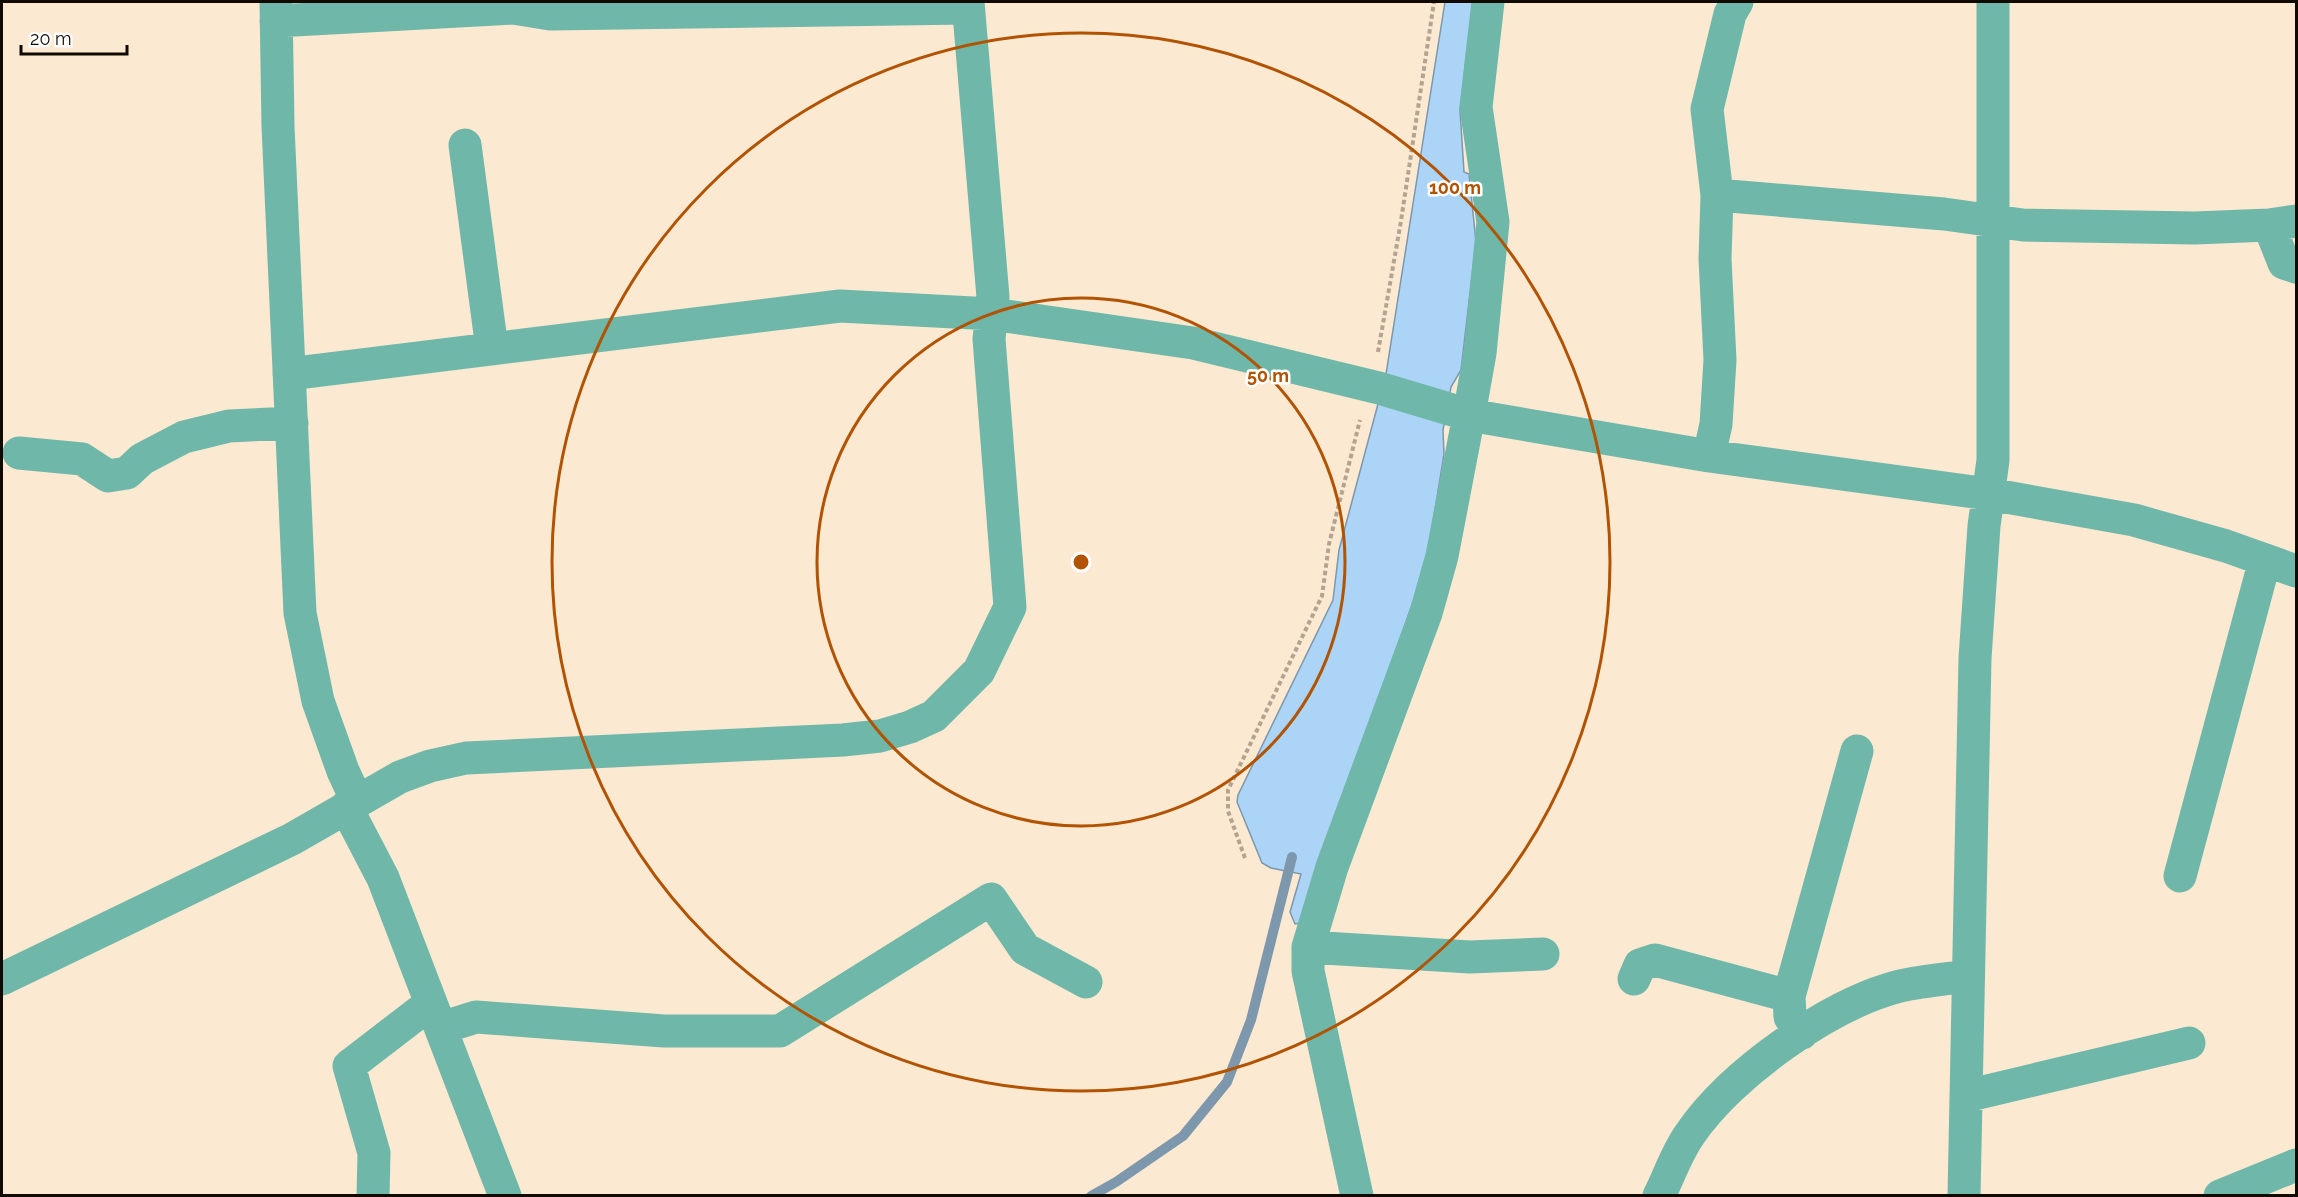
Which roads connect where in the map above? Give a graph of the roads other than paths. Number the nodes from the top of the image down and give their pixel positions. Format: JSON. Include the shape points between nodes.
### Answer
{"nodes":[{"id":1,"x":1488,"y":2,"type":"edge"},
{"id":2,"x":1737,"y":2,"type":"edge"},
{"id":3,"x":1993,"y":2,"type":"edge"},
{"id":4,"x":968,"y":5,"type":"edge"},
{"id":5,"x":276,"y":11,"type":"edge"},
{"id":6,"x":465,"y":145,"type":"dead end"},
{"id":7,"x":1717,"y":195,"type":"junction"},
{"id":8,"x":1993,"y":220,"type":"junction"},
{"id":9,"x":2283,"y":223,"type":"edge"},
{"id":10,"x":2296,"y":267,"type":"edge"},
{"id":11,"x":992,"y":314,"type":"junction"},
{"id":12,"x":492,"y":349,"type":"junction"},
{"id":13,"x":289,"y":374,"type":"junction"},
{"id":14,"x":1461,"y":414,"type":"junction"},
{"id":15,"x":292,"y":423,"type":"junction"},
{"id":16,"x":19,"y":453,"type":"dead end"},
{"id":17,"x":1709,"y":456,"type":"junction"},
{"id":18,"x":1989,"y":494,"type":"junction"},
{"id":19,"x":2265,"y":560,"type":"junction"},
{"id":20,"x":2296,"y":571,"type":"edge"},
{"id":21,"x":1857,"y":751,"type":"dead end"},
{"id":22,"x":352,"y":804,"type":"junction"},
{"id":23,"x":2180,"y":876,"type":"dead end"},
{"id":24,"x":1308,"y":947,"type":"junction"},
{"id":25,"x":1543,"y":954,"type":"dead end"},
{"id":26,"x":1968,"y":976,"type":"junction"},
{"id":27,"x":2,"y":979,"type":"edge"},
{"id":28,"x":1634,"y":979,"type":"dead end"},
{"id":29,"x":1086,"y":982,"type":"dead end"},
{"id":30,"x":1789,"y":996,"type":"junction"},
{"id":31,"x":436,"y":1015,"type":"junction"},
{"id":32,"x":1802,"y":1033,"type":"junction"},
{"id":33,"x":2189,"y":1043,"type":"dead end"},
{"id":34,"x":1966,"y":1095,"type":"junction"},
{"id":35,"x":2296,"y":1164,"type":"edge"},
{"id":36,"x":374,"y":1196,"type":"edge"},
{"id":37,"x":505,"y":1196,"type":"edge"},
{"id":38,"x":1357,"y":1196,"type":"edge"},
{"id":39,"x":1659,"y":1196,"type":"edge"},
{"id":40,"x":1964,"y":1196,"type":"edge"},
{"id":41,"x":2220,"y":1196,"type":"edge"}],
"edges":[{"from":1,"to":14,"type":"street","via":[[1476,107],[1493,222],[1480,353]]},
{"from":2,"to":7,"type":"street","via":[[1730,14],[1707,109]]},
{"from":3,"to":8,"type":"street"},
{"from":4,"to":5,"type":"street","via":[[550,14],[513,8]]},
{"from":4,"to":11,"type":"street"},
{"from":5,"to":13,"type":"street"},
{"from":6,"to":12,"type":"street"},
{"from":7,"to":8,"type":"street"},
{"from":7,"to":17,"type":"street","via":[[1715,259],[1720,360],[1716,424]]},
{"from":8,"to":9,"type":"street","via":[[2023,225],[2138,227]]},
{"from":8,"to":18,"type":"street","via":[[1994,460]]},
{"from":9,"to":10,"type":"street","via":[[2284,263]]},
{"from":11,"to":12,"type":"street","via":[[840,306]]},
{"from":11,"to":14,"type":"street","via":[[1193,343],[1375,387]]},
{"from":11,"to":22,"type":"street","via":[[989,339],[1010,607],[979,671],[934,716],[880,736],[843,740],[466,758],[400,777]]},
{"from":12,"to":13,"type":"street"},
{"from":13,"to":15,"type":"street"},
{"from":14,"to":17,"type":"street"},
{"from":14,"to":24,"type":"street","via":[[1442,556],[1426,613],[1332,867]]},
{"from":15,"to":16,"type":"street","via":[[230,426],[184,437],[142,459],[127,473],[108,476],[82,459]]},
{"from":15,"to":22,"type":"street","via":[[300,613],[318,701]]},
{"from":17,"to":18,"type":"street"},
{"from":18,"to":19,"type":"street","via":[[2134,520]]},
{"from":18,"to":26,"type":"street","via":[[1975,658]]},
{"from":19,"to":20,"type":"street"},
{"from":19,"to":23,"type":"street"},
{"from":21,"to":30,"type":"street"},
{"from":22,"to":27,"type":"street","via":[[292,839]]},
{"from":22,"to":31,"type":"street"},
{"from":24,"to":25,"type":"street","via":[[1470,957]]},
{"from":24,"to":38,"type":"street","via":[[1308,971]]},
{"from":26,"to":32,"type":"street","via":[[1900,986],[1854,1002]]},
{"from":26,"to":34,"type":"street"},
{"from":28,"to":30,"type":"street","via":[[1640,965],[1655,960]]},
{"from":29,"to":31,"type":"street","via":[[1025,949],[991,899],[780,1031],[664,1031]]},
{"from":30,"to":32,"type":"street","via":[[1790,1017]]},
{"from":31,"to":36,"type":"street","via":[[349,1066],[374,1153]]},
{"from":31,"to":37,"type":"street"},
{"from":32,"to":39,"type":"street","via":[[1715,1102],[1689,1136]]},
{"from":33,"to":34,"type":"street"},
{"from":34,"to":40,"type":"street"},
{"from":35,"to":41,"type":"street"}]}
